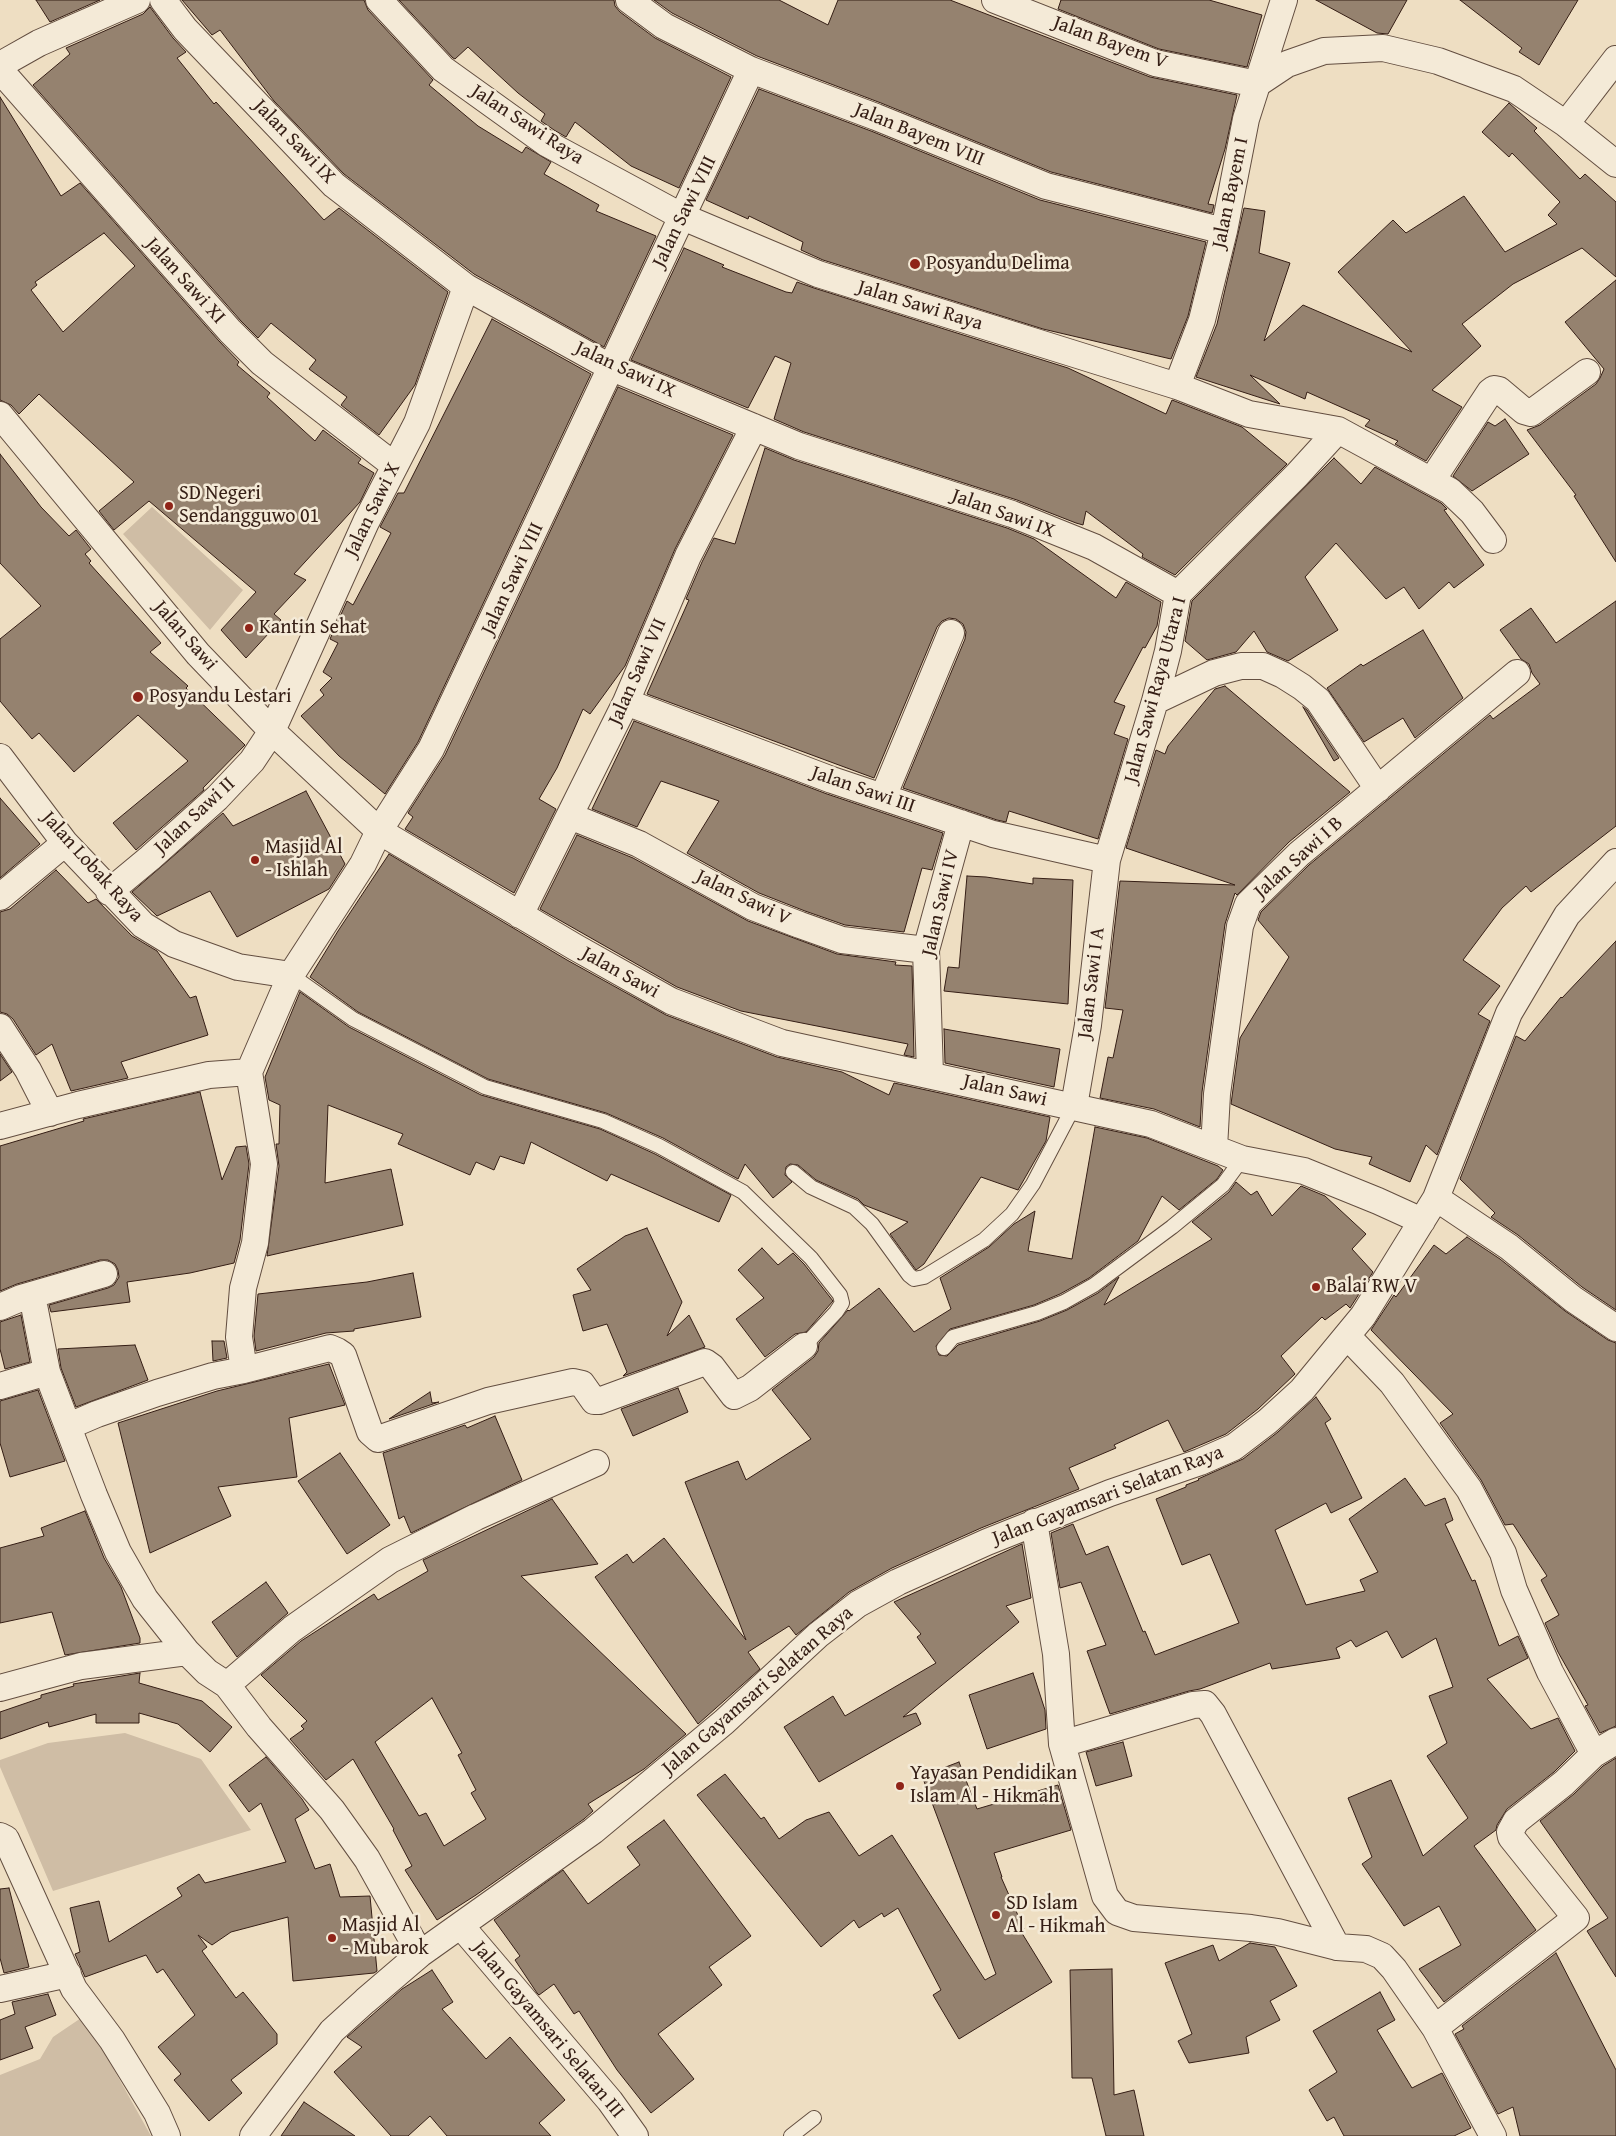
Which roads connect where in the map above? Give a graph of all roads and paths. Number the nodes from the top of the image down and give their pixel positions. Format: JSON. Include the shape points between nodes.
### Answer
{"nodes":[{"id":1,"x":137,"y":0,"type":"edge"},
{"id":2,"x":163,"y":0,"type":"edge"},
{"id":3,"x":379,"y":0,"type":"edge"},
{"id":4,"x":629,"y":0,"type":"edge"},
{"id":5,"x":995,"y":0,"type":"edge"},
{"id":6,"x":1284,"y":0,"type":"edge"},
{"id":7,"x":1616,"y":59,"type":"edge"},
{"id":8,"x":0,"y":65,"type":"edge"},
{"id":9,"x":0,"y":70,"type":"edge"},
{"id":10,"x":751,"y":70,"type":"junction"},
{"id":11,"x":1257,"y":84,"type":"junction"},
{"id":12,"x":1566,"y":124,"type":"junction"},
{"id":13,"x":1616,"y":164,"type":"edge"},
{"id":14,"x":683,"y":217,"type":"junction"},
{"id":15,"x":1224,"y":230,"type":"junction"},
{"id":16,"x":466,"y":286,"type":"junction"},
{"id":17,"x":610,"y":367,"type":"junction"},
{"id":18,"x":1587,"y":372,"type":"dead end"},
{"id":19,"x":1177,"y":386,"type":"junction"},
{"id":20,"x":0,"y":415,"type":"edge"},
{"id":21,"x":754,"y":428,"type":"junction"},
{"id":22,"x":1338,"y":430,"type":"junction"},
{"id":23,"x":395,"y":466,"type":"junction"},
{"id":24,"x":1432,"y":480,"type":"junction"},
{"id":25,"x":1493,"y":540,"type":"dead end"},
{"id":26,"x":1178,"y":594,"type":"junction"},
{"id":27,"x":951,"y":633,"type":"dead end"},
{"id":28,"x":1517,"y":673,"type":"dead end"},
{"id":29,"x":1155,"y":701,"type":"junction"},
{"id":30,"x":626,"y":702,"type":"junction"},
{"id":31,"x":272,"y":731,"type":"junction"},
{"id":32,"x":0,"y":757,"type":"edge"},
{"id":33,"x":1378,"y":789,"type":"junction"},
{"id":34,"x":883,"y":797,"type":"junction"},
{"id":35,"x":570,"y":816,"type":"junction"},
{"id":36,"x":961,"y":823,"type":"junction"},
{"id":37,"x":379,"y":831,"type":"junction"},
{"id":38,"x":65,"y":843,"type":"junction"},
{"id":39,"x":1106,"y":860,"type":"junction"},
{"id":40,"x":1616,"y":862,"type":"edge"},
{"id":41,"x":110,"y":892,"type":"junction"},
{"id":42,"x":0,"y":897,"type":"edge"},
{"id":43,"x":520,"y":915,"type":"junction"},
{"id":44,"x":926,"y":950,"type":"junction"},
{"id":45,"x":290,"y":974,"type":"junction"},
{"id":46,"x":0,"y":1027,"type":"edge"},
{"id":47,"x":249,"y":1072,"type":"junction"},
{"id":48,"x":930,"y":1074,"type":"junction"},
{"id":49,"x":1074,"y":1106,"type":"junction"},
{"id":50,"x":50,"y":1113,"type":"junction"},
{"id":51,"x":0,"y":1126,"type":"edge"},
{"id":52,"x":1214,"y":1148,"type":"junction"},
{"id":53,"x":1242,"y":1159,"type":"junction"},
{"id":54,"x":793,"y":1172,"type":"dead end"},
{"id":55,"x":1436,"y":1198,"type":"junction"},
{"id":56,"x":1422,"y":1222,"type":"junction"},
{"id":57,"x":104,"y":1274,"type":"dead end"},
{"id":58,"x":32,"y":1295,"type":"junction"},
{"id":59,"x":0,"y":1307,"type":"edge"},
{"id":60,"x":1616,"y":1328,"type":"edge"},
{"id":61,"x":1347,"y":1336,"type":"junction"},
{"id":62,"x":804,"y":1346,"type":"joint"},
{"id":63,"x":944,"y":1348,"type":"dead end"},
{"id":64,"x":244,"y":1370,"type":"junction"},
{"id":65,"x":47,"y":1372,"type":"junction"},
{"id":66,"x":0,"y":1386,"type":"edge"},
{"id":67,"x":69,"y":1426,"type":"junction"},
{"id":68,"x":596,"y":1463,"type":"dead end"},
{"id":69,"x":1034,"y":1522,"type":"junction"},
{"id":70,"x":187,"y":1652,"type":"junction"},
{"id":71,"x":227,"y":1685,"type":"junction"},
{"id":72,"x":0,"y":1688,"type":"edge"},
{"id":73,"x":1062,"y":1744,"type":"junction"},
{"id":74,"x":1605,"y":1747,"type":"edge"},
{"id":75,"x":0,"y":1836,"type":"edge"},
{"id":76,"x":461,"y":1926,"type":"junction"},
{"id":77,"x":1337,"y":1947,"type":"junction"},
{"id":78,"x":420,"y":1954,"type":"junction"},
{"id":79,"x":68,"y":1974,"type":"junction"},
{"id":80,"x":0,"y":1989,"type":"edge"},
{"id":81,"x":1435,"y":2028,"type":"junction"},
{"id":82,"x":814,"y":2118,"type":"dead end"},
{"id":83,"x":167,"y":2136,"type":"edge"},
{"id":84,"x":253,"y":2136,"type":"edge"},
{"id":85,"x":635,"y":2136,"type":"edge"},
{"id":86,"x":791,"y":2136,"type":"edge"},
{"id":87,"x":1493,"y":2136,"type":"edge"}],
"edges":[{"from":1,"to":8,"type":"street","via":[[39,43]]},
{"from":2,"to":16,"type":"street","name":"Jalan Sawi IX","via":[[185,29],[334,185]]},
{"from":3,"to":14,"type":"street","name":"Jalan Sawi Raya","via":[[443,69],[546,143]]},
{"from":4,"to":10,"type":"street","name":"Jalan Bayem VIII","via":[[664,26]]},
{"from":5,"to":11,"type":"street","name":"Jalan Bayem V","via":[[1156,63]]},
{"from":6,"to":11,"type":"street","name":"Jalan Bayem I"},
{"from":7,"to":12,"type":"street"},
{"from":9,"to":23,"type":"street","name":"Jalan Sawi XI","via":[[230,331],[262,363]]},
{"from":10,"to":14,"type":"street","name":"Jalan Sawi VIII"},
{"from":10,"to":15,"type":"street","name":"Jalan Bayem VIII","via":[[1046,186]]},
{"from":11,"to":12,"type":"street","via":[[1287,64],[1324,51],[1383,48],[1438,61],[1514,89]]},
{"from":11,"to":15,"type":"street","name":"Jalan Bayem I","via":[[1246,120]]},
{"from":12,"to":13,"type":"street"},
{"from":14,"to":17,"type":"street","name":"Jalan Sawi VIII"},
{"from":14,"to":19,"type":"street","name":"Jalan Sawi Raya","via":[[818,274]]},
{"from":15,"to":19,"type":"street","name":"Jalan Bayem I","via":[[1202,320]]},
{"from":16,"to":17,"type":"street","name":"Jalan Sawi IX"},
{"from":16,"to":23,"type":"street","name":"Jalan Sawi X","via":[[418,423]]},
{"from":17,"to":21,"type":"street","name":"Jalan Sawi IX"},
{"from":17,"to":37,"type":"street","name":"Jalan Sawi VIII","via":[[431,749]]},
{"from":18,"to":24,"type":"street","via":[[1531,413],[1494,389]]},
{"from":19,"to":22,"type":"street","name":"Jalan Sawi Raya","via":[[1250,414]]},
{"from":20,"to":31,"type":"street","name":"Jalan Sawi","via":[[198,654]]},
{"from":21,"to":26,"type":"street","name":"Jalan Sawi IX","via":[[799,446],[1012,514],[1094,548]]},
{"from":21,"to":30,"type":"street","name":"Jalan Sawi VII","via":[[688,556]]},
{"from":22,"to":24,"type":"street","name":"Jalan Sawi Raya"},
{"from":22,"to":26,"type":"street","name":"Jalan Sawi Raya Utara I"},
{"from":23,"to":31,"type":"street","name":"Jalan Sawi X","via":[[366,522]]},
{"from":24,"to":25,"type":"street","name":"Jalan Sawi Raya","via":[[1450,491],[1472,512]]},
{"from":26,"to":29,"type":"street","name":"Jalan Sawi Raya Utara I"},
{"from":27,"to":34,"type":"street"},
{"from":28,"to":33,"type":"street","name":"Jalan Sawi I B"},
{"from":29,"to":33,"type":"street","via":[[1214,672],[1240,666],[1264,666],[1302,686],[1318,700]]},
{"from":29,"to":39,"type":"street","name":"Jalan Sawi Raya Utara I"},
{"from":30,"to":34,"type":"street","name":"Jalan Sawi III"},
{"from":30,"to":35,"type":"street","name":"Jalan Sawi VII"},
{"from":31,"to":37,"type":"street","name":"Jalan Sawi"},
{"from":31,"to":41,"type":"street","name":"Jalan Sawi II","via":[[252,761],[217,798]]},
{"from":32,"to":38,"type":"street","name":"Jalan Lobak Raya"},
{"from":33,"to":52,"type":"street","name":"Jalan Sawi I B","via":[[1299,854],[1248,904],[1240,926],[1219,1076]]},
{"from":34,"to":36,"type":"street","name":"Jalan Sawi III"},
{"from":35,"to":43,"type":"street","name":"Jalan Sawi VII"},
{"from":35,"to":44,"type":"street","name":"Jalan Sawi V","via":[[639,844],[753,907],[800,925],[842,940]]},
{"from":36,"to":39,"type":"street","name":"Jalan Sawi III","via":[[993,834]]},
{"from":36,"to":44,"type":"street","name":"Jalan Sawi IV"},
{"from":37,"to":43,"type":"street","name":"Jalan Sawi"},
{"from":37,"to":45,"type":"street","name":"Jalan Sawi VIII","via":[[363,864]]},
{"from":38,"to":41,"type":"street","name":"Jalan Lobak Raya"},
{"from":38,"to":42,"type":"street"},
{"from":39,"to":49,"type":"street","name":"Jalan Sawi I A","via":[[1088,1025]]},
{"from":40,"to":55,"type":"street","name":"Jalan Gayamsari Selatan Raya","via":[[1567,915],[1509,1013]]},
{"from":41,"to":45,"type":"street","name":"Jalan Lobak Raya","via":[[143,925],[174,944],[238,967]]},
{"from":43,"to":48,"type":"street","name":"Jalan Sawi","via":[[680,1004],[782,1043]]},
{"from":44,"to":48,"type":"street","name":"Jalan Sawi IV"},
{"from":45,"to":47,"type":"street","name":"Jalan Sawi VIII"},
{"from":45,"to":62,"type":"lane","via":[[353,1019],[485,1087],[603,1121],[659,1146],[743,1192],[811,1258],[840,1295],[842,1303],[836,1312]]},
{"from":46,"to":50,"type":"street","via":[[28,1070]]},
{"from":47,"to":50,"type":"street","via":[[209,1075]]},
{"from":47,"to":64,"type":"street","via":[[264,1164],[255,1244],[242,1298],[239,1337]]},
{"from":48,"to":49,"type":"street","name":"Jalan Sawi"},
{"from":49,"to":52,"type":"street","name":"Jalan Sawi","via":[[1151,1124]]},
{"from":49,"to":54,"type":"lane","via":[[1034,1184],[1012,1214],[984,1240],[924,1278],[914,1280],[909,1275],[872,1224],[854,1207],[811,1188]]},
{"from":50,"to":51,"type":"street"},
{"from":52,"to":53,"type":"street","name":"Jalan Sawi"},
{"from":53,"to":56,"type":"street","name":"Jalan Sawi","via":[[1304,1171]]},
{"from":53,"to":63,"type":"lane","via":[[1224,1185],[1094,1285],[1037,1313],[953,1338]]},
{"from":55,"to":56,"type":"street","name":"Jalan Gayamsari Selatan Raya"},
{"from":55,"to":60,"type":"street","via":[[1509,1247],[1573,1299]]},
{"from":56,"to":61,"type":"street","name":"Jalan Gayamsari Selatan Raya"},
{"from":57,"to":58,"type":"street"},
{"from":58,"to":59,"type":"street"},
{"from":58,"to":65,"type":"street"},
{"from":61,"to":69,"type":"street","name":"Jalan Gayamsari Selatan Raya","via":[[1302,1390],[1234,1447]]},
{"from":61,"to":74,"type":"street","via":[[1392,1383],[1469,1489],[1503,1553],[1514,1590],[1550,1672]]},
{"from":62,"to":64,"type":"street","via":[[750,1388],[734,1396],[705,1362],[599,1401],[594,1402],[582,1384],[573,1382],[488,1401],[378,1439],[370,1432],[343,1355],[337,1351],[330,1348]]},
{"from":64,"to":67,"type":"street","via":[[157,1393]]},
{"from":65,"to":66,"type":"street"},
{"from":65,"to":67,"type":"street"},
{"from":67,"to":70,"type":"street","via":[[118,1552],[145,1599]]},
{"from":68,"to":71,"type":"street","via":[[390,1560],[292,1630]]},
{"from":69,"to":73,"type":"street","via":[[1056,1654]]},
{"from":69,"to":76,"type":"street","name":"Jalan Gayamsari Selatan Raya","via":[[898,1582],[858,1604],[593,1831]]},
{"from":70,"to":71,"type":"street","via":[[207,1672]]},
{"from":70,"to":72,"type":"street","via":[[81,1666]]},
{"from":71,"to":78,"type":"street","via":[[259,1727],[332,1810],[367,1859]]},
{"from":73,"to":77,"type":"street","via":[[1105,1896],[1117,1912],[1134,1918],[1278,1932]]},
{"from":73,"to":77,"type":"street","via":[[1205,1704]]},
{"from":74,"to":81,"type":"street","via":[[1516,1821],[1510,1832],[1576,1918]]},
{"from":75,"to":79,"type":"street","via":[[6,1839]]},
{"from":76,"to":78,"type":"street","name":"Jalan Gayamsari Selatan Raya"},
{"from":76,"to":85,"type":"street","name":"Jalan Gayamsari Selatan III"},
{"from":77,"to":81,"type":"street","via":[[1366,1949],[1382,1956]]},
{"from":78,"to":84,"type":"street","name":"Jalan Gayamsari Selatan Raya","via":[[332,2031]]},
{"from":79,"to":80,"type":"street"},
{"from":79,"to":83,"type":"street","via":[[74,1989],[112,2040],[157,2113]]},
{"from":81,"to":87,"type":"street"},
{"from":82,"to":86,"type":"lane"}]}
